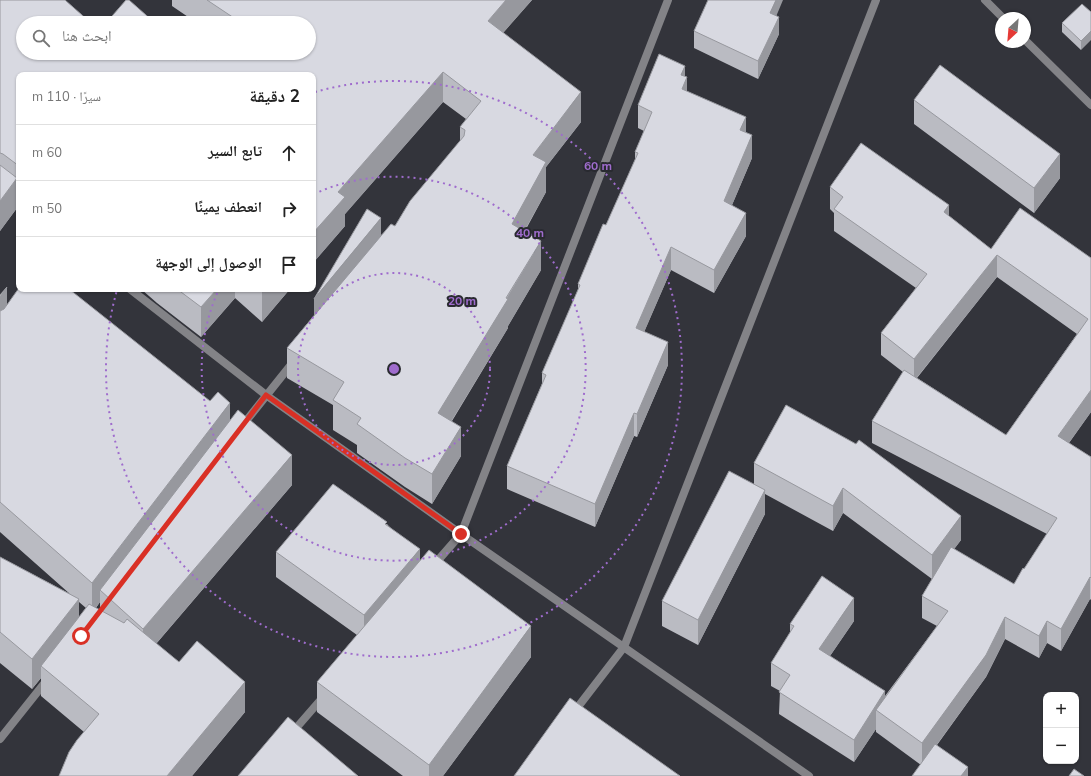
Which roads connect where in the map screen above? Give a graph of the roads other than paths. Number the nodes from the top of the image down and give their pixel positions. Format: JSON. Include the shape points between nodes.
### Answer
{"nodes":[{"id":1,"x":668,"y":0,"type":"edge"},
{"id":2,"x":876,"y":0,"type":"edge"},
{"id":3,"x":985,"y":0,"type":"edge"},
{"id":4,"x":997,"y":12,"type":"edge"},
{"id":5,"x":1031,"y":46,"type":"edge"},
{"id":6,"x":1091,"y":105,"type":"edge"},
{"id":7,"x":0,"y":188,"type":"edge"},
{"id":8,"x":16,"y":201,"type":"edge"},
{"id":9,"x":134,"y":292,"type":"edge"},
{"id":10,"x":302,"y":352,"type":"edge"},
{"id":11,"x":266,"y":395,"type":"junction"},
{"id":12,"x":238,"y":432,"type":"edge"},
{"id":13,"x":461,"y":534,"type":"junction"},
{"id":14,"x":430,"y":570,"type":"edge"},
{"id":15,"x":624,"y":647,"type":"junction"},
{"id":16,"x":52,"y":673,"type":"edge"},
{"id":17,"x":328,"y":691,"type":"edge"},
{"id":18,"x":567,"y":721,"type":"edge"},
{"id":19,"x":0,"y":739,"type":"edge"},
{"id":20,"x":286,"y":740,"type":"edge"},
{"id":21,"x":809,"y":776,"type":"edge"}],
"edges":[{"from":1,"to":13,"type":"street"},
{"from":2,"to":15,"type":"street"},
{"from":3,"to":4,"type":"street"},
{"from":5,"to":6,"type":"street"},
{"from":7,"to":8,"type":"street"},
{"from":9,"to":11,"type":"street"},
{"from":10,"to":11,"type":"street"},
{"from":11,"to":12,"type":"street"},
{"from":11,"to":13,"type":"street"},
{"from":13,"to":14,"type":"street"},
{"from":13,"to":15,"type":"street"},
{"from":15,"to":18,"type":"street"},
{"from":15,"to":21,"type":"street"},
{"from":16,"to":19,"type":"street"},
{"from":17,"to":20,"type":"street"}]}
